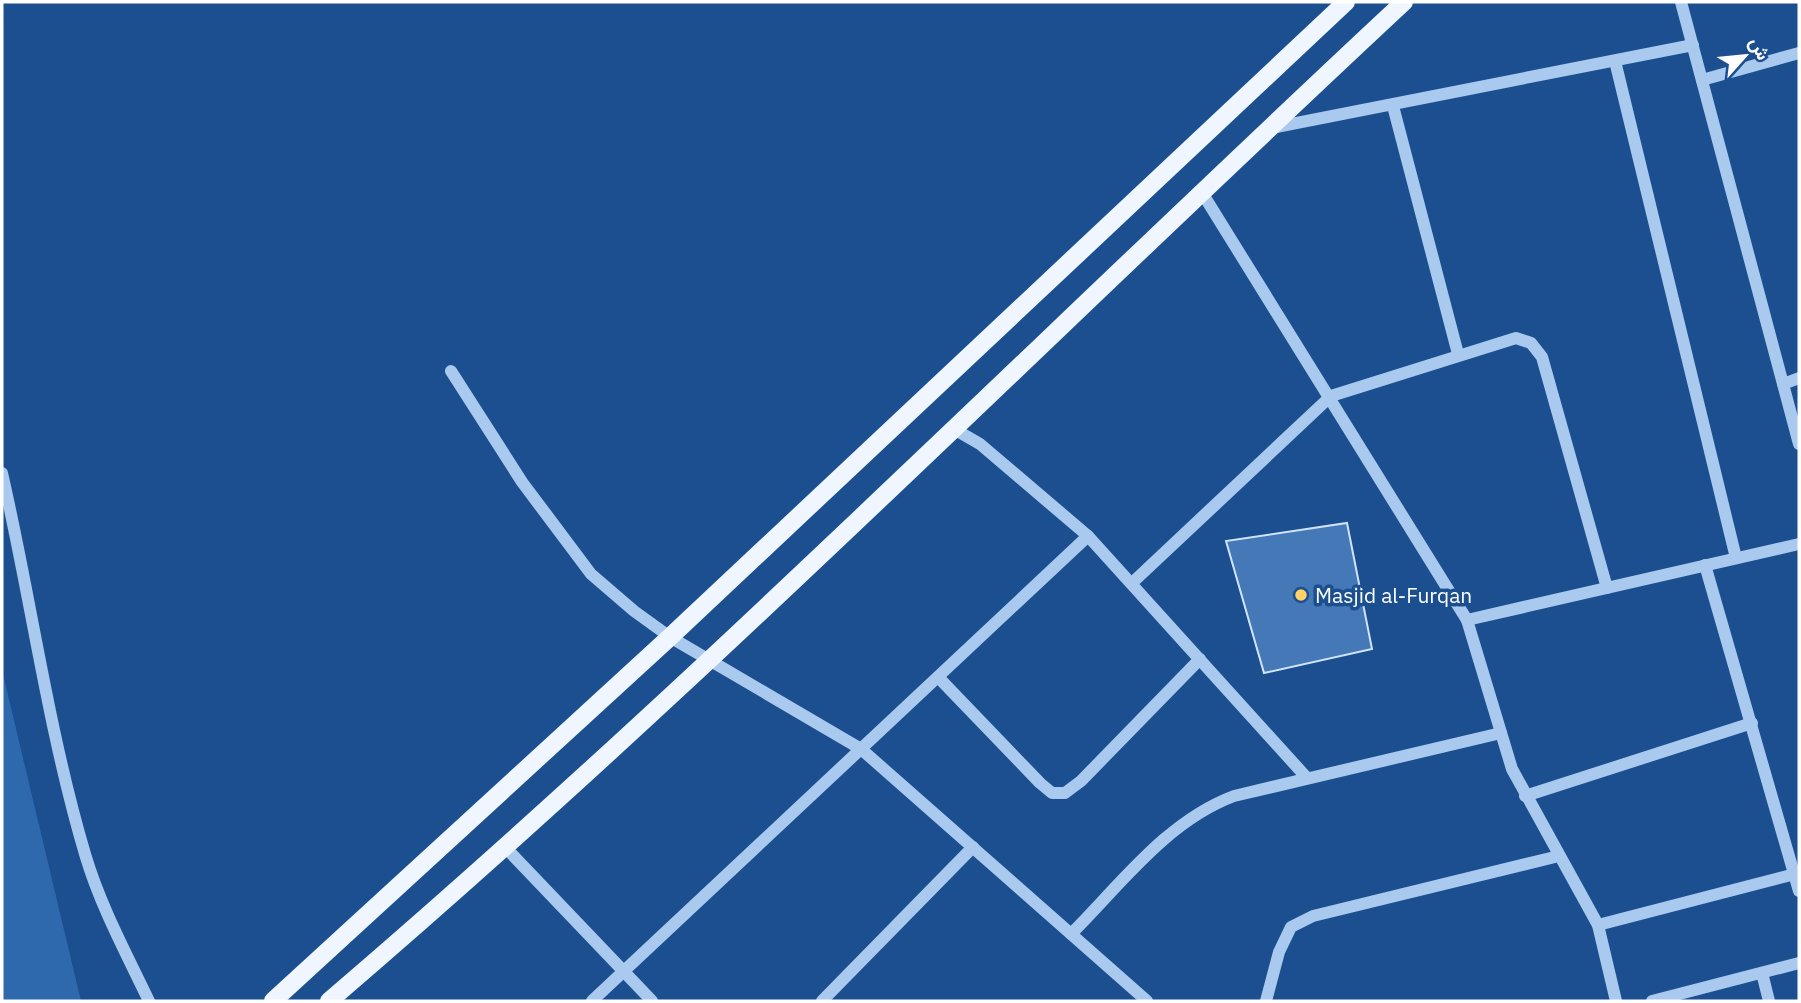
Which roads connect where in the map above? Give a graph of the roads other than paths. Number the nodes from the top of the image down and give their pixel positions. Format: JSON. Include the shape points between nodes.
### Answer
{"nodes":[{"id":1,"x":1346,"y":2,"type":"edge"},
{"id":2,"x":1404,"y":2,"type":"edge"},
{"id":3,"x":1681,"y":2,"type":"edge"},
{"id":4,"x":1693,"y":45,"type":"junction"},
{"id":5,"x":1799,"y":54,"type":"edge"},
{"id":6,"x":1615,"y":61,"type":"junction"},
{"id":7,"x":1702,"y":80,"type":"junction"},
{"id":8,"x":1393,"y":106,"type":"junction"},
{"id":9,"x":1268,"y":129,"type":"junction"},
{"id":10,"x":1201,"y":191,"type":"junction"},
{"id":11,"x":1458,"y":354,"type":"junction"},
{"id":12,"x":451,"y":372,"type":"dead end"},
{"id":13,"x":1799,"y":378,"type":"edge"},
{"id":14,"x":1783,"y":384,"type":"junction"},
{"id":15,"x":1331,"y":396,"type":"junction"},
{"id":16,"x":954,"y":429,"type":"junction"},
{"id":17,"x":1799,"y":444,"type":"edge"},
{"id":18,"x":2,"y":473,"type":"edge"},
{"id":19,"x":1088,"y":536,"type":"junction"},
{"id":20,"x":1799,"y":544,"type":"edge"},
{"id":21,"x":1736,"y":558,"type":"junction"},
{"id":22,"x":1705,"y":565,"type":"junction"},
{"id":23,"x":1132,"y":583,"type":"junction"},
{"id":24,"x":1607,"y":588,"type":"junction"},
{"id":25,"x":1467,"y":620,"type":"junction"},
{"id":26,"x":670,"y":637,"type":"junction"},
{"id":27,"x":1200,"y":659,"type":"junction"},
{"id":28,"x":710,"y":661,"type":"junction"},
{"id":29,"x":938,"y":677,"type":"junction"},
{"id":30,"x":1752,"y":723,"type":"junction"},
{"id":31,"x":1501,"y":733,"type":"junction"},
{"id":32,"x":862,"y":749,"type":"junction"},
{"id":33,"x":1307,"y":778,"type":"junction"},
{"id":34,"x":1525,"y":796,"type":"junction"},
{"id":35,"x":504,"y":846,"type":"junction"},
{"id":36,"x":973,"y":847,"type":"junction"},
{"id":37,"x":1559,"y":856,"type":"junction"},
{"id":38,"x":1795,"y":874,"type":"junction"},
{"id":39,"x":1799,"y":891,"type":"edge"},
{"id":40,"x":1598,"y":925,"type":"junction"},
{"id":41,"x":1071,"y":934,"type":"junction"},
{"id":42,"x":1799,"y":963,"type":"edge"},
{"id":43,"x":624,"y":972,"type":"junction"},
{"id":44,"x":1762,"y":973,"type":"junction"},
{"id":45,"x":149,"y":1001,"type":"edge"},
{"id":46,"x":273,"y":1001,"type":"edge"},
{"id":47,"x":329,"y":1001,"type":"edge"},
{"id":48,"x":592,"y":1001,"type":"edge"},
{"id":49,"x":652,"y":1001,"type":"edge"},
{"id":50,"x":822,"y":1001,"type":"edge"},
{"id":51,"x":1147,"y":1001,"type":"edge"},
{"id":52,"x":1266,"y":1001,"type":"edge"},
{"id":53,"x":1616,"y":1001,"type":"edge"},
{"id":54,"x":1652,"y":1001,"type":"edge"},
{"id":55,"x":1769,"y":1001,"type":"edge"}],
"edges":[{"from":1,"to":26,"type":"main road"},
{"from":2,"to":9,"type":"main road"},
{"from":3,"to":4,"type":"street"},
{"from":4,"to":6,"type":"street"},
{"from":4,"to":7,"type":"street"},
{"from":5,"to":7,"type":"street"},
{"from":6,"to":8,"type":"street"},
{"from":6,"to":21,"type":"street"},
{"from":7,"to":14,"type":"street"},
{"from":8,"to":9,"type":"street"},
{"from":8,"to":11,"type":"street"},
{"from":9,"to":10,"type":"main road"},
{"from":10,"to":15,"type":"street"},
{"from":10,"to":16,"type":"main road"},
{"from":11,"to":15,"type":"street"},
{"from":11,"to":24,"type":"street","via":[[1516,338],[1531,343],[1542,356]]},
{"from":12,"to":26,"type":"street","via":[[522,482],[591,574]]},
{"from":13,"to":14,"type":"street"},
{"from":14,"to":17,"type":"street"},
{"from":15,"to":23,"type":"street"},
{"from":15,"to":25,"type":"street"},
{"from":16,"to":19,"type":"street","via":[[980,444]]},
{"from":16,"to":28,"type":"main road"},
{"from":18,"to":45,"type":"street","via":[[85,856]]},
{"from":19,"to":23,"type":"street"},
{"from":19,"to":29,"type":"street"},
{"from":20,"to":21,"type":"street"},
{"from":21,"to":22,"type":"street"},
{"from":22,"to":24,"type":"street"},
{"from":22,"to":30,"type":"street"},
{"from":23,"to":27,"type":"street"},
{"from":24,"to":25,"type":"street"},
{"from":25,"to":31,"type":"street"},
{"from":26,"to":28,"type":"street"},
{"from":26,"to":46,"type":"main road"},
{"from":27,"to":29,"type":"street","via":[[1065,793],[1052,793],[1040,783]]},
{"from":27,"to":33,"type":"street"},
{"from":28,"to":32,"type":"street"},
{"from":28,"to":35,"type":"main road"},
{"from":29,"to":32,"type":"street"},
{"from":30,"to":34,"type":"street"},
{"from":30,"to":38,"type":"street"},
{"from":31,"to":33,"type":"street"},
{"from":31,"to":34,"type":"street"},
{"from":32,"to":36,"type":"street"},
{"from":32,"to":43,"type":"street"},
{"from":33,"to":41,"type":"street","via":[[1207,806],[1176,828]]},
{"from":34,"to":37,"type":"street"},
{"from":35,"to":43,"type":"street"},
{"from":35,"to":47,"type":"main road"},
{"from":36,"to":41,"type":"street"},
{"from":36,"to":50,"type":"street"},
{"from":37,"to":40,"type":"street"},
{"from":37,"to":52,"type":"street","via":[[1313,916],[1291,927],[1279,951]]},
{"from":38,"to":39,"type":"street"},
{"from":38,"to":40,"type":"street"},
{"from":40,"to":53,"type":"street"},
{"from":41,"to":51,"type":"street"},
{"from":42,"to":44,"type":"street"},
{"from":43,"to":48,"type":"street"},
{"from":43,"to":49,"type":"street"},
{"from":44,"to":54,"type":"street"},
{"from":44,"to":55,"type":"street"}]}
